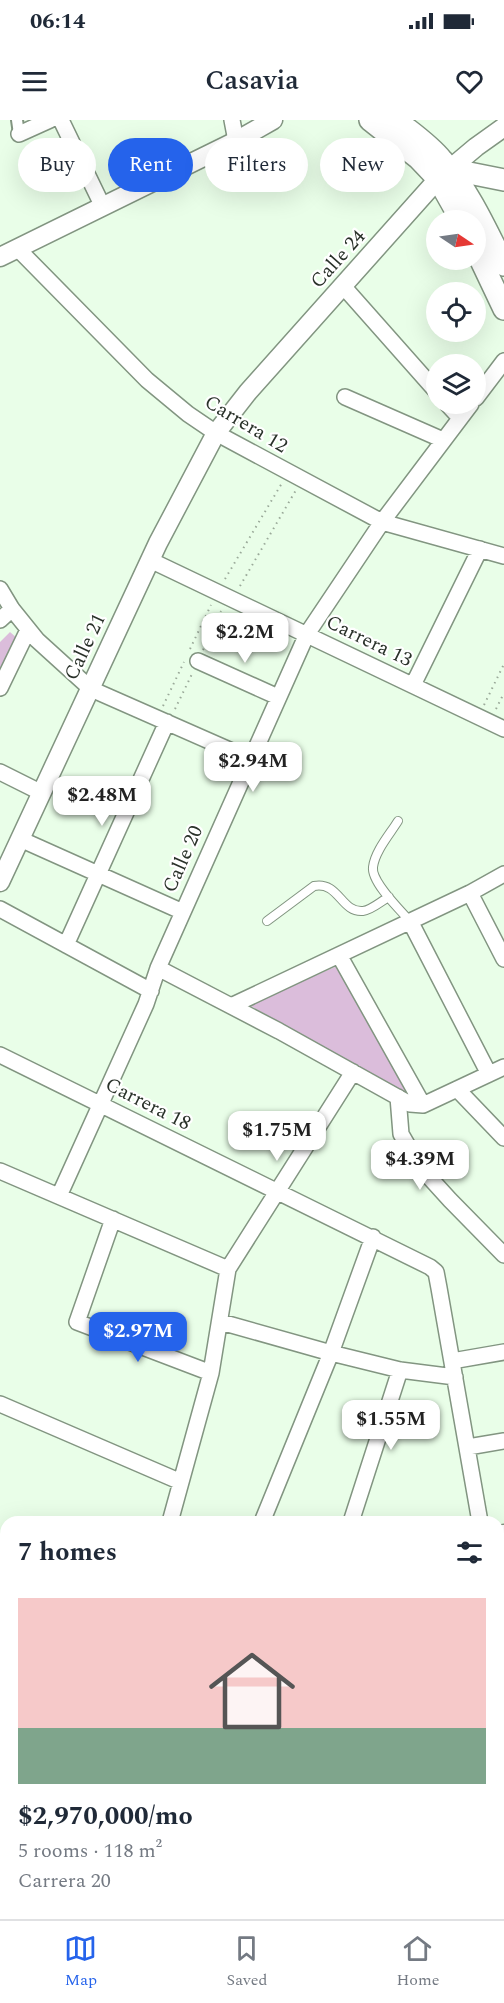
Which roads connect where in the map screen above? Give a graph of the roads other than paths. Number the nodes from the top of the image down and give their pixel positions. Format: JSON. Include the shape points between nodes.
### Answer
{"nodes":[{"id":1,"x":50,"y":120,"type":"edge"},
{"id":2,"x":61,"y":120,"type":"edge"},
{"id":3,"x":232,"y":120,"type":"edge"},
{"id":4,"x":273,"y":120,"type":"edge"},
{"id":5,"x":370,"y":120,"type":"edge"},
{"id":6,"x":396,"y":120,"type":"edge"},
{"id":7,"x":18,"y":127,"type":"edge"},
{"id":8,"x":504,"y":127,"type":"edge"},
{"id":9,"x":235,"y":138,"type":"edge"},
{"id":10,"x":241,"y":138,"type":"edge"},
{"id":11,"x":205,"y":156,"type":"edge"},
{"id":12,"x":444,"y":174,"type":"junction"},
{"id":13,"x":504,"y":180,"type":"edge"},
{"id":14,"x":103,"y":207,"type":"junction"},
{"id":15,"x":457,"y":210,"type":"edge"},
{"id":16,"x":18,"y":248,"type":"junction"},
{"id":17,"x":0,"y":257,"type":"edge"},
{"id":18,"x":504,"y":265,"type":"edge"},
{"id":19,"x":485,"y":270,"type":"edge"},
{"id":20,"x":343,"y":286,"type":"junction"},
{"id":21,"x":504,"y":309,"type":"edge"},
{"id":22,"x":504,"y":361,"type":"edge"},
{"id":23,"x":426,"y":380,"type":"edge"},
{"id":24,"x":486,"y":385,"type":"edge"},
{"id":25,"x":345,"y":397,"type":"dead end"},
{"id":26,"x":456,"y":414,"type":"edge"},
{"id":27,"x":463,"y":414,"type":"edge"},
{"id":28,"x":460,"y":418,"type":"junction"},
{"id":29,"x":216,"y":433,"type":"junction"},
{"id":30,"x":443,"y":440,"type":"junction"},
{"id":31,"x":382,"y":522,"type":"junction"},
{"id":32,"x":480,"y":549,"type":"junction"},
{"id":33,"x":504,"y":556,"type":"edge"},
{"id":34,"x":150,"y":560,"type":"junction"},
{"id":35,"x":0,"y":589,"type":"edge"},
{"id":36,"x":12,"y":609,"type":"junction"},
{"id":37,"x":0,"y":620,"type":"edge"},
{"id":38,"x":28,"y":630,"type":"junction"},
{"id":39,"x":307,"y":634,"type":"junction"},
{"id":40,"x":198,"y":661,"type":"dead end"},
{"id":41,"x":413,"y":685,"type":"junction"},
{"id":42,"x":0,"y":688,"type":"edge"},
{"id":43,"x":91,"y":689,"type":"junction"},
{"id":44,"x":278,"y":697,"type":"junction"},
{"id":45,"x":167,"y":722,"type":"junction"},
{"id":46,"x":491,"y":722,"type":"edge"},
{"id":47,"x":250,"y":759,"type":"junction"},
{"id":48,"x":0,"y":772,"type":"edge"},
{"id":49,"x":42,"y":794,"type":"junction"},
{"id":50,"x":398,"y":821,"type":"dead end"},
{"id":51,"x":20,"y":839,"type":"junction"},
{"id":52,"x":504,"y":874,"type":"edge"},
{"id":53,"x":98,"y":876,"type":"junction"},
{"id":54,"x":0,"y":882,"type":"edge"},
{"id":55,"x":470,"y":893,"type":"junction"},
{"id":56,"x":389,"y":897,"type":"junction"},
{"id":57,"x":0,"y":909,"type":"edge"},
{"id":58,"x":183,"y":912,"type":"junction"},
{"id":59,"x":267,"y":921,"type":"dead end"},
{"id":60,"x":410,"y":921,"type":"junction"},
{"id":61,"x":66,"y":945,"type":"junction"},
{"id":62,"x":339,"y":955,"type":"junction"},
{"id":63,"x":504,"y":959,"type":"edge"},
{"id":64,"x":158,"y":968,"type":"junction"},
{"id":65,"x":151,"y":991,"type":"junction"},
{"id":66,"x":231,"y":1006,"type":"junction"},
{"id":67,"x":0,"y":1055,"type":"edge"},
{"id":68,"x":504,"y":1067,"type":"edge"},
{"id":69,"x":353,"y":1072,"type":"junction"},
{"id":70,"x":489,"y":1074,"type":"junction"},
{"id":71,"x":457,"y":1089,"type":"junction"},
{"id":72,"x":398,"y":1097,"type":"junction"},
{"id":73,"x":102,"y":1105,"type":"junction"},
{"id":74,"x":420,"y":1105,"type":"junction"},
{"id":75,"x":504,"y":1138,"type":"edge"},
{"id":76,"x":0,"y":1171,"type":"edge"},
{"id":77,"x":277,"y":1192,"type":"junction"},
{"id":78,"x":59,"y":1196,"type":"junction"},
{"id":79,"x":113,"y":1219,"type":"junction"},
{"id":80,"x":373,"y":1237,"type":"junction"},
{"id":81,"x":503,"y":1250,"type":"edge"},
{"id":82,"x":228,"y":1269,"type":"junction"},
{"id":83,"x":220,"y":1322,"type":"junction"},
{"id":84,"x":504,"y":1352,"type":"edge"},
{"id":85,"x":331,"y":1353,"type":"junction"},
{"id":86,"x":452,"y":1361,"type":"junction"},
{"id":87,"x":400,"y":1370,"type":"junction"},
{"id":88,"x":211,"y":1373,"type":"junction"},
{"id":89,"x":455,"y":1377,"type":"junction"},
{"id":90,"x":0,"y":1404,"type":"edge"},
{"id":91,"x":504,"y":1441,"type":"edge"},
{"id":92,"x":468,"y":1448,"type":"junction"},
{"id":93,"x":181,"y":1482,"type":"junction"},
{"id":94,"x":172,"y":1516,"type":"edge"},
{"id":95,"x":264,"y":1516,"type":"edge"},
{"id":96,"x":353,"y":1516,"type":"edge"},
{"id":97,"x":479,"y":1516,"type":"edge"}],
"edges":[{"from":1,"to":7,"type":"street"},
{"from":2,"to":14,"type":"street"},
{"from":3,"to":9,"type":"street"},
{"from":4,"to":10,"type":"street"},
{"from":5,"to":12,"type":"main road"},
{"from":6,"to":12,"type":"main road","via":[[429,146]]},
{"from":8,"to":12,"type":"street","name":"Calle 24"},
{"from":11,"to":14,"type":"street"},
{"from":12,"to":13,"type":"main road"},
{"from":12,"to":15,"type":"main road"},
{"from":12,"to":18,"type":"main road","via":[[466,192]]},
{"from":12,"to":20,"type":"street","name":"Calle 24"},
{"from":14,"to":16,"type":"street"},
{"from":16,"to":17,"type":"street"},
{"from":16,"to":29,"type":"street","name":"Carrera 12","via":[[147,380]]},
{"from":19,"to":21,"type":"main road"},
{"from":20,"to":23,"type":"street"},
{"from":20,"to":29,"type":"street","name":"Calle 24"},
{"from":22,"to":24,"type":"street"},
{"from":25,"to":30,"type":"street"},
{"from":26,"to":28,"type":"street"},
{"from":27,"to":28,"type":"street","name":"Calle 20"},
{"from":28,"to":30,"type":"street","name":"Calle 20"},
{"from":29,"to":31,"type":"street","name":"Carrera 12"},
{"from":29,"to":34,"type":"street","name":"Calle 21"},
{"from":30,"to":31,"type":"street","name":"Calle 20"},
{"from":31,"to":32,"type":"street","name":"Carrera 12"},
{"from":31,"to":39,"type":"street","name":"Calle 20"},
{"from":32,"to":33,"type":"street","name":"Carrera 12"},
{"from":32,"to":41,"type":"street"},
{"from":34,"to":39,"type":"street","name":"Carrera 13"},
{"from":34,"to":43,"type":"street","name":"Calle 21"},
{"from":35,"to":36,"type":"street"},
{"from":36,"to":37,"type":"street"},
{"from":36,"to":38,"type":"street"},
{"from":38,"to":42,"type":"street"},
{"from":38,"to":43,"type":"street"},
{"from":39,"to":41,"type":"street","name":"Carrera 13"},
{"from":39,"to":44,"type":"street","name":"Calle 20"},
{"from":40,"to":44,"type":"street"},
{"from":41,"to":46,"type":"street","name":"Carrera 13"},
{"from":43,"to":45,"type":"street"},
{"from":43,"to":49,"type":"street","name":"Calle 21"},
{"from":44,"to":47,"type":"street","name":"Calle 20"},
{"from":45,"to":47,"type":"street"},
{"from":45,"to":53,"type":"street"},
{"from":47,"to":58,"type":"street","name":"Calle 20"},
{"from":48,"to":49,"type":"street"},
{"from":49,"to":51,"type":"street","name":"Calle 21"},
{"from":50,"to":56,"type":"lane","via":[[373,868]]},
{"from":51,"to":53,"type":"street"},
{"from":51,"to":54,"type":"street","name":"Calle 21"},
{"from":52,"to":55,"type":"street"},
{"from":53,"to":58,"type":"street"},
{"from":53,"to":61,"type":"street"},
{"from":55,"to":60,"type":"street"},
{"from":55,"to":63,"type":"street"},
{"from":56,"to":59,"type":"lane","via":[[362,911],[349,906],[331,887],[314,886]]},
{"from":56,"to":60,"type":"lane"},
{"from":57,"to":61,"type":"street"},
{"from":58,"to":64,"type":"street","name":"Calle 20"},
{"from":60,"to":62,"type":"street"},
{"from":60,"to":70,"type":"street"},
{"from":61,"to":65,"type":"street"},
{"from":62,"to":66,"type":"street"},
{"from":62,"to":74,"type":"street"},
{"from":64,"to":65,"type":"street","name":"Calle 20"},
{"from":64,"to":66,"type":"street"},
{"from":65,"to":73,"type":"street","name":"Calle 20"},
{"from":66,"to":69,"type":"street"},
{"from":67,"to":73,"type":"street","name":"Carrera 18"},
{"from":68,"to":70,"type":"street"},
{"from":69,"to":72,"type":"street"},
{"from":69,"to":77,"type":"street"},
{"from":70,"to":71,"type":"street"},
{"from":71,"to":74,"type":"street"},
{"from":71,"to":75,"type":"street"},
{"from":72,"to":74,"type":"street"},
{"from":72,"to":81,"type":"street","via":[[401,1134],[420,1167]]},
{"from":73,"to":77,"type":"street","name":"Carrera 18"},
{"from":73,"to":78,"type":"street","name":"Calle 20"},
{"from":76,"to":78,"type":"street"},
{"from":77,"to":80,"type":"street","name":"Carrera 18"},
{"from":77,"to":82,"type":"street"},
{"from":78,"to":79,"type":"street"},
{"from":79,"to":82,"type":"street"},
{"from":79,"to":88,"type":"street","via":[[77,1322]]},
{"from":80,"to":85,"type":"street"},
{"from":80,"to":86,"type":"street","name":"Carrera 18","via":[[436,1272]]},
{"from":82,"to":83,"type":"street"},
{"from":83,"to":85,"type":"street"},
{"from":83,"to":88,"type":"street"},
{"from":84,"to":86,"type":"street"},
{"from":85,"to":87,"type":"street"},
{"from":85,"to":95,"type":"street"},
{"from":86,"to":89,"type":"street"},
{"from":87,"to":89,"type":"street"},
{"from":87,"to":96,"type":"street"},
{"from":88,"to":93,"type":"street"},
{"from":89,"to":92,"type":"street"},
{"from":90,"to":93,"type":"street"},
{"from":91,"to":92,"type":"street"},
{"from":92,"to":97,"type":"street"},
{"from":93,"to":94,"type":"street"}]}
